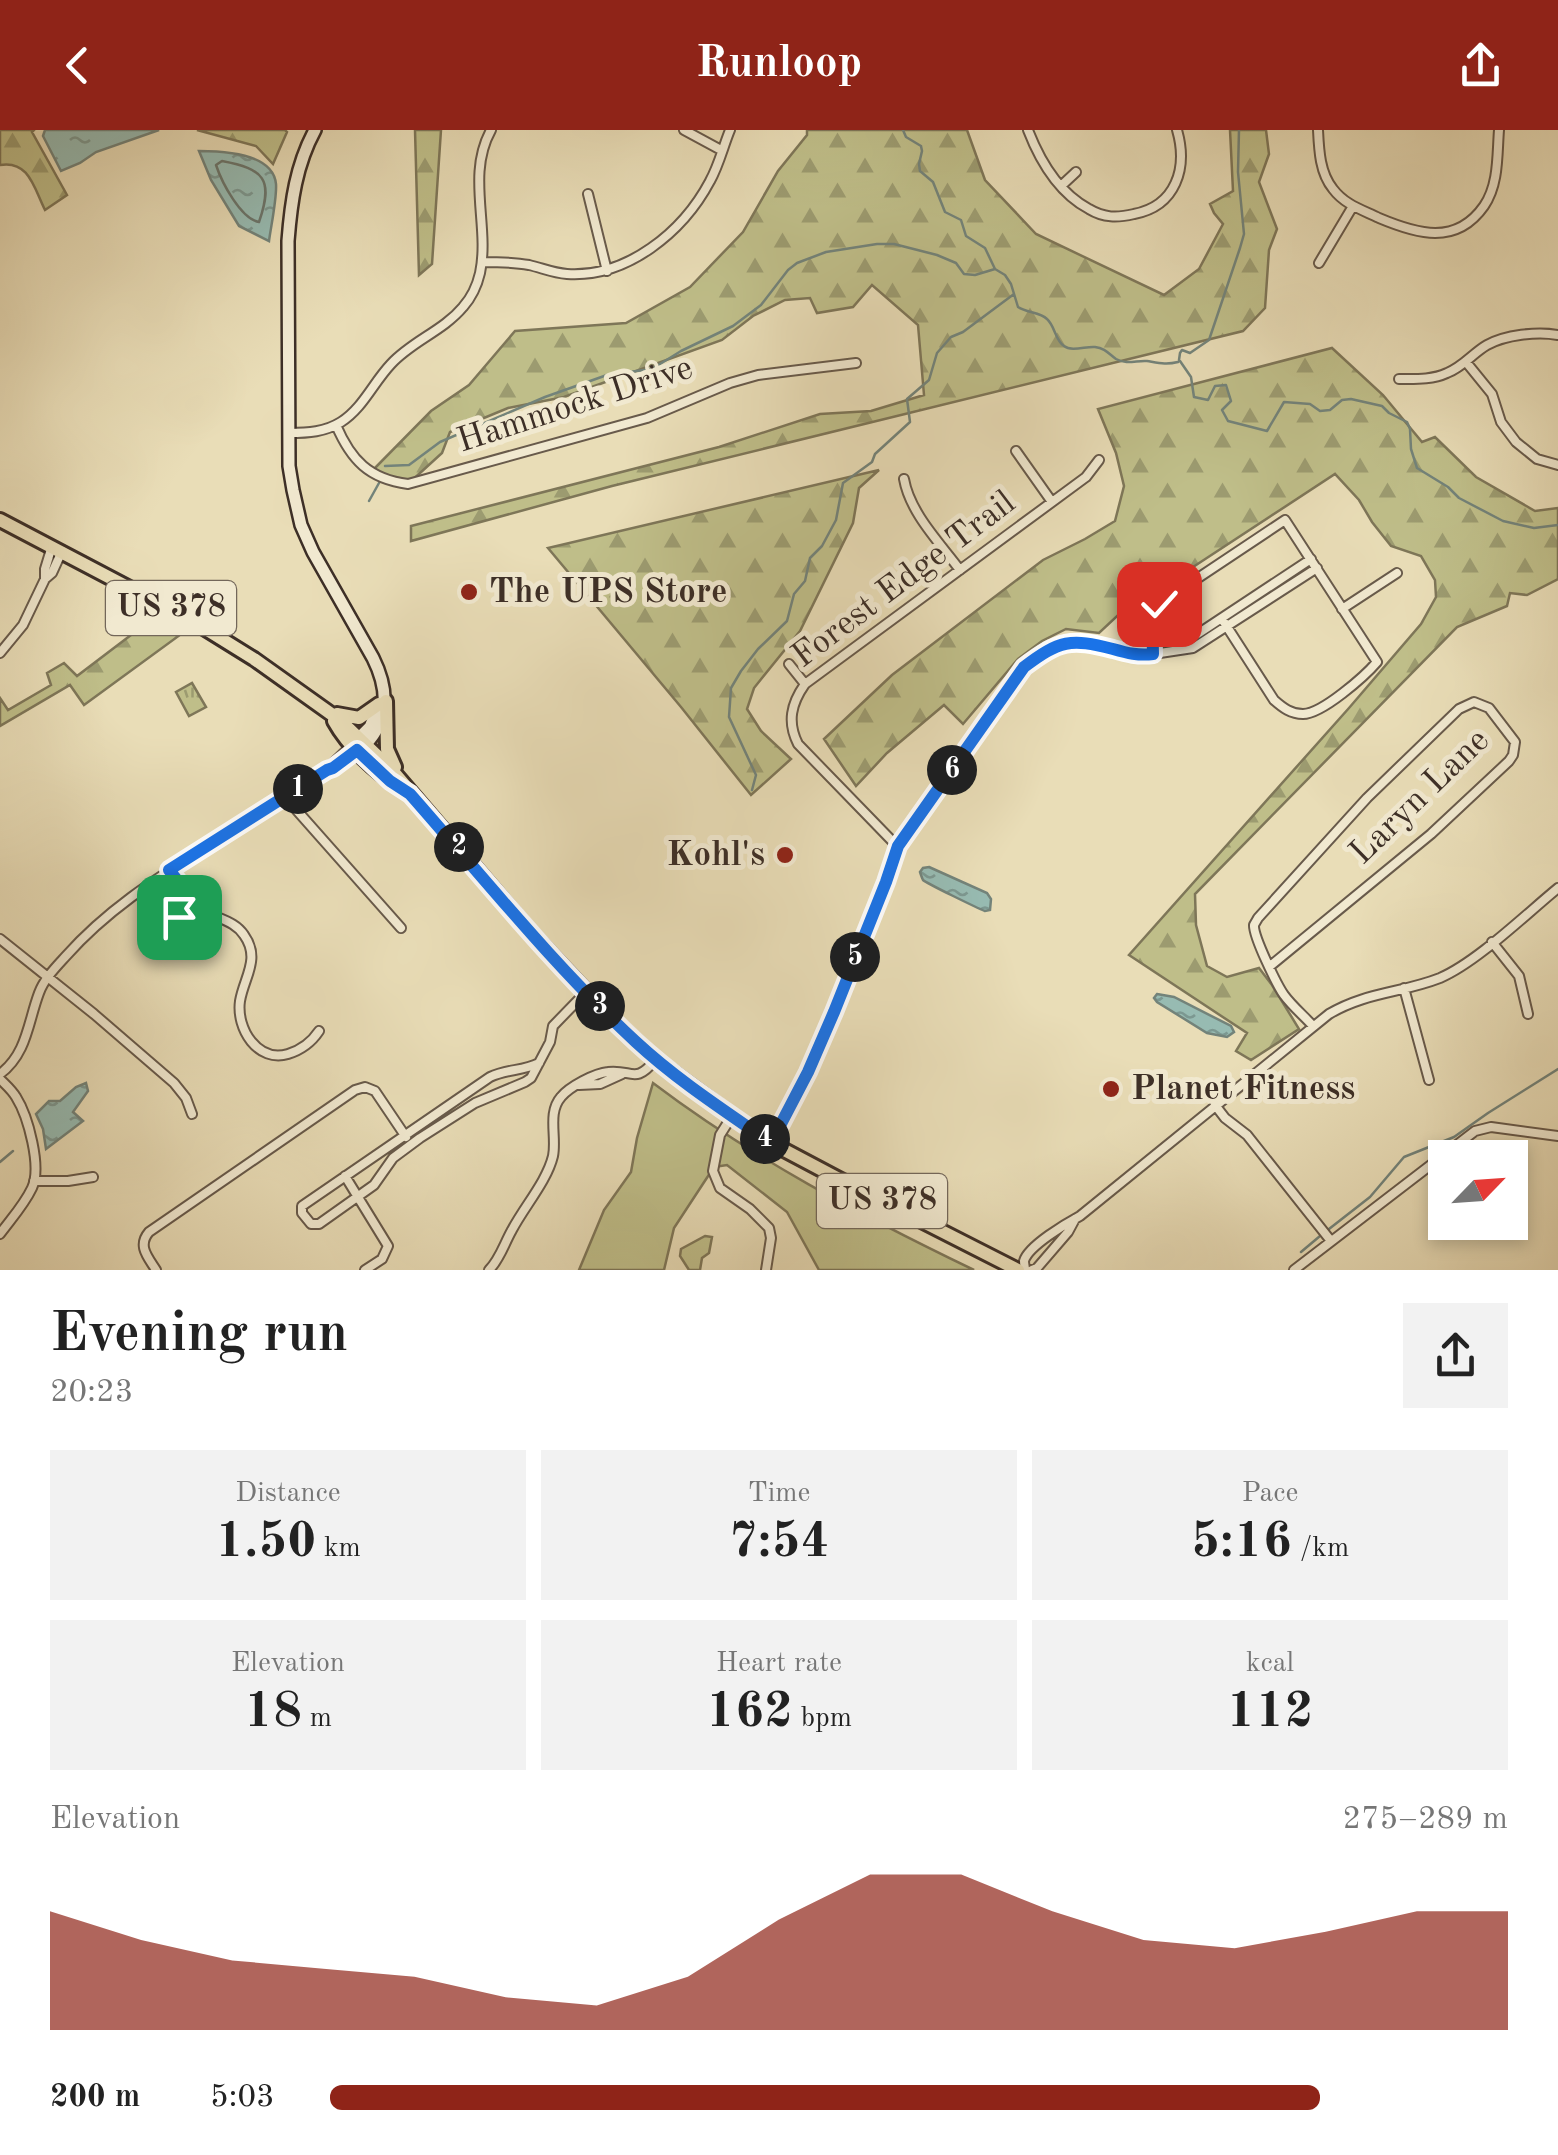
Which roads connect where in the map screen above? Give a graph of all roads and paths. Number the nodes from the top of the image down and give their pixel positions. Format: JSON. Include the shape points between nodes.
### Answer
{"nodes":[{"id":1,"x":315,"y":130,"type":"edge"},
{"id":2,"x":492,"y":130,"type":"edge"},
{"id":3,"x":684,"y":130,"type":"edge"},
{"id":4,"x":730,"y":130,"type":"edge"},
{"id":5,"x":1028,"y":130,"type":"edge"},
{"id":6,"x":1177,"y":130,"type":"edge"},
{"id":7,"x":1318,"y":130,"type":"edge"},
{"id":8,"x":1499,"y":130,"type":"edge"},
{"id":9,"x":721,"y":150,"type":"junction"},
{"id":10,"x":1076,"y":172,"type":"dead end"},
{"id":11,"x":1061,"y":186,"type":"junction"},
{"id":12,"x":588,"y":194,"type":"dead end"},
{"id":13,"x":1162,"y":203,"type":"junction"},
{"id":14,"x":1354,"y":206,"type":"junction"},
{"id":15,"x":1168,"y":212,"type":"dead end"},
{"id":16,"x":482,"y":262,"type":"junction"},
{"id":17,"x":1319,"y":264,"type":"dead end"},
{"id":18,"x":607,"y":271,"type":"junction"},
{"id":19,"x":1558,"y":335,"type":"edge"},
{"id":20,"x":1466,"y":362,"type":"junction"},
{"id":21,"x":856,"y":364,"type":"dead end"},
{"id":22,"x":1400,"y":378,"type":"dead end"},
{"id":23,"x":336,"y":425,"type":"junction"},
{"id":24,"x":289,"y":433,"type":"junction"},
{"id":25,"x":1016,"y":451,"type":"dead end"},
{"id":26,"x":1099,"y":460,"type":"dead end"},
{"id":27,"x":1558,"y":465,"type":"edge"},
{"id":28,"x":904,"y":479,"type":"dead end"},
{"id":29,"x":1052,"y":502,"type":"junction"},
{"id":30,"x":0,"y":520,"type":"edge"},
{"id":31,"x":57,"y":549,"type":"junction"},
{"id":32,"x":1311,"y":559,"type":"junction"},
{"id":33,"x":1317,"y":568,"type":"junction"},
{"id":34,"x":960,"y":570,"type":"junction"},
{"id":35,"x":1397,"y":573,"type":"dead end"},
{"id":36,"x":1342,"y":608,"type":"junction"},
{"id":37,"x":1225,"y":623,"type":"junction"},
{"id":38,"x":0,"y":653,"type":"edge"},
{"id":39,"x":1153,"y":654,"type":"junction"},
{"id":40,"x":789,"y":664,"type":"dead end"},
{"id":41,"x":805,"y":684,"type":"junction"},
{"id":42,"x":383,"y":698,"type":"junction"},
{"id":43,"x":327,"y":712,"type":"junction"},
{"id":44,"x":358,"y":744,"type":"junction"},
{"id":45,"x":408,"y":790,"type":"junction"},
{"id":46,"x":285,"y":797,"type":"junction"},
{"id":47,"x":898,"y":846,"type":"junction"},
{"id":48,"x":169,"y":870,"type":"junction"},
{"id":49,"x":1558,"y":888,"type":"edge"},
{"id":50,"x":193,"y":900,"type":"junction"},
{"id":51,"x":401,"y":928,"type":"dead end"},
{"id":52,"x":152,"y":931,"type":"dead end"},
{"id":53,"x":0,"y":939,"type":"edge"},
{"id":54,"x":1492,"y":942,"type":"junction"},
{"id":55,"x":1269,"y":967,"type":"junction"},
{"id":56,"x":48,"y":976,"type":"junction"},
{"id":57,"x":1404,"y":988,"type":"junction"},
{"id":58,"x":586,"y":992,"type":"junction"},
{"id":59,"x":1528,"y":1014,"type":"dead end"},
{"id":60,"x":1313,"y":1026,"type":"junction"},
{"id":61,"x":319,"y":1032,"type":"dead end"},
{"id":62,"x":656,"y":1060,"type":"junction"},
{"id":63,"x":540,"y":1062,"type":"junction"},
{"id":64,"x":0,"y":1076,"type":"edge"},
{"id":65,"x":1429,"y":1080,"type":"dead end"},
{"id":66,"x":1214,"y":1106,"type":"junction"},
{"id":67,"x":192,"y":1114,"type":"dead end"},
{"id":68,"x":732,"y":1116,"type":"junction"},
{"id":69,"x":1558,"y":1136,"type":"edge"},
{"id":70,"x":408,"y":1140,"type":"junction"},
{"id":71,"x":771,"y":1143,"type":"junction"},
{"id":72,"x":345,"y":1176,"type":"junction"},
{"id":73,"x":93,"y":1177,"type":"dead end"},
{"id":74,"x":34,"y":1180,"type":"junction"},
{"id":75,"x":358,"y":1197,"type":"junction"},
{"id":76,"x":1076,"y":1219,"type":"junction"},
{"id":77,"x":0,"y":1234,"type":"edge"},
{"id":78,"x":1331,"y":1241,"type":"junction"},
{"id":79,"x":156,"y":1270,"type":"edge"},
{"id":80,"x":365,"y":1270,"type":"edge"},
{"id":81,"x":489,"y":1270,"type":"edge"},
{"id":82,"x":766,"y":1270,"type":"edge"},
{"id":83,"x":1025,"y":1270,"type":"edge"},
{"id":84,"x":1294,"y":1270,"type":"edge"}],
"edges":[{"from":1,"to":24,"type":"street","via":[[290,206]]},
{"from":2,"to":16,"type":"street","via":[[480,168]]},
{"from":3,"to":9,"type":"street"},
{"from":4,"to":9,"type":"street"},
{"from":5,"to":11,"type":"street"},
{"from":6,"to":13,"type":"street","via":[[1182,163]]},
{"from":7,"to":14,"type":"street","via":[[1328,182]]},
{"from":8,"to":14,"type":"street","via":[[1490,196],[1456,229],[1418,233]]},
{"from":9,"to":18,"type":"street","via":[[712,178],[682,218],[645,252]]},
{"from":10,"to":11,"type":"street"},
{"from":11,"to":13,"type":"street","via":[[1088,209],[1112,218]]},
{"from":12,"to":18,"type":"street"},
{"from":13,"to":15,"type":"street"},
{"from":14,"to":17,"type":"street"},
{"from":16,"to":18,"type":"street","via":[[566,274]]},
{"from":16,"to":23,"type":"street","via":[[466,305],[399,355]]},
{"from":19,"to":20,"type":"street","via":[[1498,341]]},
{"from":20,"to":22,"type":"street","via":[[1438,377]]},
{"from":20,"to":27,"type":"street","via":[[1492,394],[1516,442]]},
{"from":21,"to":23,"type":"street","name":"Hammock Drive","via":[[758,375],[627,424],[408,484],[366,469]]},
{"from":23,"to":24,"type":"street"},
{"from":24,"to":42,"type":"street","via":[[292,490],[305,534],[373,658]]},
{"from":25,"to":29,"type":"street"},
{"from":26,"to":29,"type":"street","name":"Forest Edge Trail"},
{"from":28,"to":34,"type":"street","via":[[916,510]]},
{"from":29,"to":34,"type":"street","name":"Forest Edge Trail"},
{"from":30,"to":31,"type":"main road","number":"US 378"},
{"from":31,"to":38,"type":"street","via":[[52,573]]},
{"from":31,"to":43,"type":"main road","number":"US 378","via":[[196,623]]},
{"from":32,"to":33,"type":"street"},
{"from":32,"to":37,"type":"street"},
{"from":32,"to":39,"type":"street","via":[[1285,520],[1159,604],[1152,612]]},
{"from":33,"to":36,"type":"street"},
{"from":33,"to":37,"type":"street"},
{"from":34,"to":41,"type":"street","name":"Forest Edge Trail"},
{"from":35,"to":36,"type":"street"},
{"from":36,"to":37,"type":"street","via":[[1377,662],[1312,713],[1284,710],[1274,700]]},
{"from":37,"to":39,"type":"street","via":[[1183,649]]},
{"from":39,"to":47,"type":"street","via":[[1073,641],[1024,667]]},
{"from":40,"to":41,"type":"street"},
{"from":41,"to":47,"type":"street","name":"Forest Edge Trail","via":[[792,710],[798,744]]},
{"from":42,"to":43,"type":"main road","via":[[359,718]]},
{"from":42,"to":44,"type":"street"},
{"from":42,"to":45,"type":"main road","via":[[387,749]]},
{"from":43,"to":44,"type":"main road"},
{"from":44,"to":45,"type":"main road","number":"US 378"},
{"from":44,"to":46,"type":"street"},
{"from":45,"to":58,"type":"main road","number":"US 378"},
{"from":46,"to":48,"type":"street"},
{"from":46,"to":51,"type":"street"},
{"from":47,"to":71,"type":"street","via":[[834,1012]]},
{"from":48,"to":50,"type":"street"},
{"from":48,"to":56,"type":"street","via":[[114,909]]},
{"from":49,"to":54,"type":"street"},
{"from":50,"to":52,"type":"street","via":[[179,917]]},
{"from":50,"to":61,"type":"street","via":[[247,940],[252,963],[240,1004],[254,1045],[283,1056]]},
{"from":53,"to":56,"type":"street"},
{"from":54,"to":57,"type":"street","via":[[1443,976]]},
{"from":54,"to":59,"type":"street","via":[[1518,976]]},
{"from":55,"to":55,"type":"street","name":"Laryn Lane","via":[[1254,928],[1264,910],[1459,709],[1474,702],[1490,708],[1515,742],[1509,761]]},
{"from":55,"to":60,"type":"street","name":"Laryn Lane"},
{"from":56,"to":64,"type":"street","via":[[19,1054]]},
{"from":56,"to":67,"type":"street","via":[[174,1082]]},
{"from":57,"to":60,"type":"street","via":[[1353,1001]]},
{"from":57,"to":65,"type":"street"},
{"from":58,"to":62,"type":"main road","number":"US 378"},
{"from":58,"to":63,"type":"street","via":[[553,1026]]},
{"from":60,"to":66,"type":"street"},
{"from":62,"to":68,"type":"main road","number":"US 378"},
{"from":62,"to":81,"type":"street","via":[[638,1074],[601,1073],[556,1103],[552,1160]]},
{"from":63,"to":70,"type":"street","via":[[525,1082]]},
{"from":63,"to":70,"type":"street","via":[[490,1076]]},
{"from":64,"to":74,"type":"street","via":[[21,1107]]},
{"from":66,"to":76,"type":"street"},
{"from":66,"to":78,"type":"street","via":[[1247,1134]]},
{"from":68,"to":71,"type":"main road","number":"US 378"},
{"from":68,"to":82,"type":"street","via":[[712,1171],[720,1188],[769,1228]]},
{"from":69,"to":78,"type":"street","via":[[1474,1131]]},
{"from":70,"to":72,"type":"street"},
{"from":70,"to":75,"type":"street"},
{"from":70,"to":79,"type":"street","via":[[374,1091],[355,1090],[148,1232],[144,1251]]},
{"from":71,"to":83,"type":"main road","number":"US 378"},
{"from":72,"to":75,"type":"street"},
{"from":72,"to":75,"type":"street","via":[[302,1206],[302,1214],[318,1224]]},
{"from":73,"to":74,"type":"street"},
{"from":74,"to":77,"type":"street"},
{"from":75,"to":80,"type":"street","via":[[388,1246]]},
{"from":76,"to":83,"type":"street","via":[[1037,1268]]},
{"from":76,"to":83,"type":"street","via":[[1029,1253]]},
{"from":78,"to":84,"type":"street"}]}
